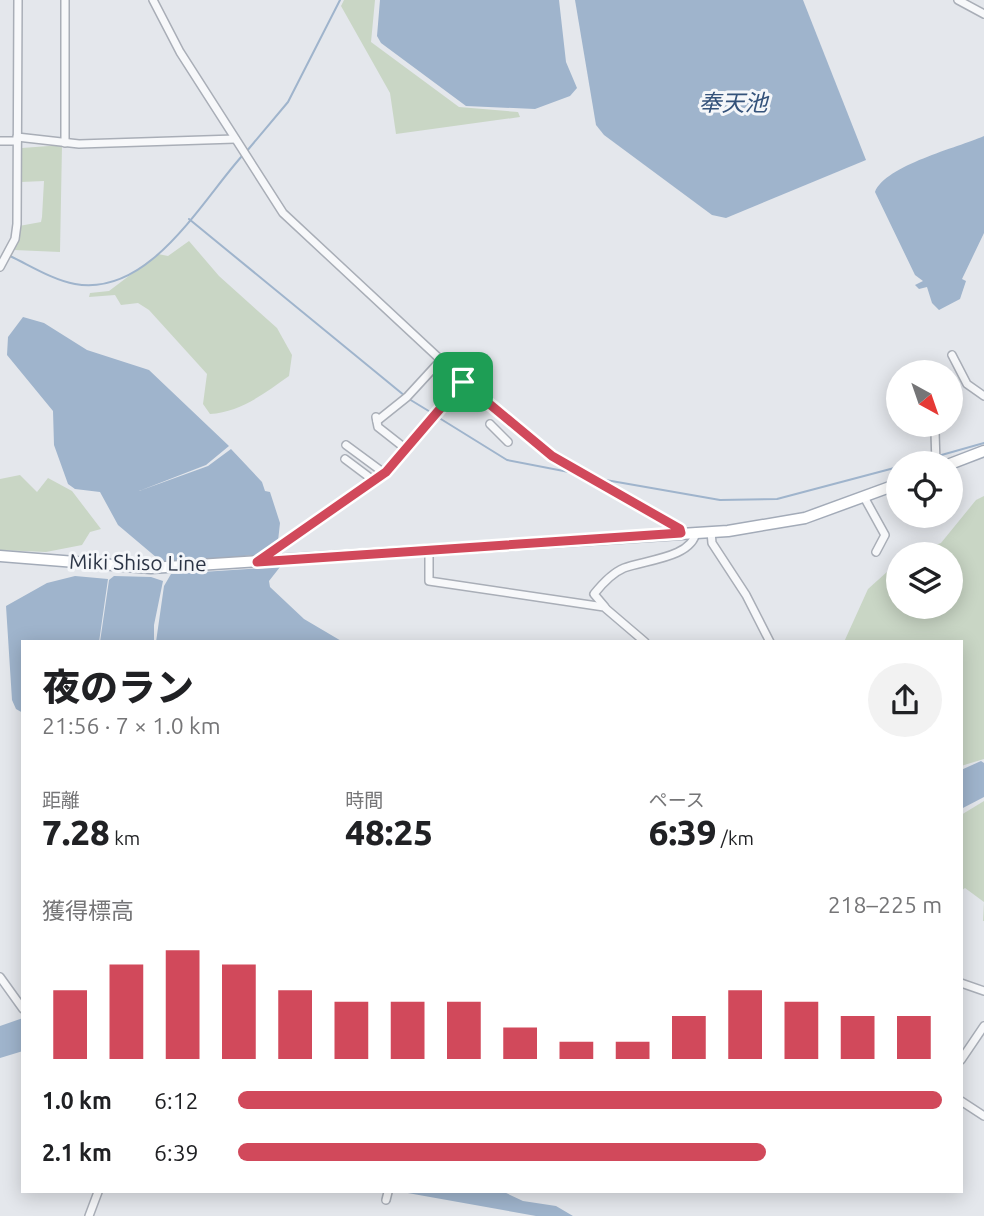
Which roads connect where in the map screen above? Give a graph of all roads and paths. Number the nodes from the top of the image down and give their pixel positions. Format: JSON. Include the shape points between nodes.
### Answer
{"nodes":[{"id":1,"x":18,"y":0,"type":"edge"},
{"id":2,"x":65,"y":0,"type":"edge"},
{"id":3,"x":153,"y":0,"type":"edge"},
{"id":4,"x":958,"y":0,"type":"edge"},
{"id":5,"x":984,"y":14,"type":"edge"},
{"id":6,"x":17,"y":139,"type":"junction"},
{"id":7,"x":235,"y":139,"type":"junction"},
{"id":8,"x":0,"y":142,"type":"edge"},
{"id":9,"x":65,"y":143,"type":"junction"},
{"id":10,"x":0,"y":267,"type":"edge"},
{"id":11,"x":952,"y":355,"type":"dead end"},
{"id":12,"x":441,"y":360,"type":"junction"},
{"id":13,"x":463,"y":382,"type":"junction"},
{"id":14,"x":984,"y":396,"type":"edge"},
{"id":15,"x":500,"y":415,"type":"junction"},
{"id":16,"x":516,"y":428,"type":"junction"},
{"id":17,"x":346,"y":445,"type":"dead end"},
{"id":18,"x":406,"y":449,"type":"junction"},
{"id":19,"x":984,"y":452,"type":"edge"},
{"id":20,"x":345,"y":459,"type":"dead end"},
{"id":21,"x":963,"y":459,"type":"edge"},
{"id":22,"x":384,"y":473,"type":"junction"},
{"id":23,"x":373,"y":480,"type":"junction"},
{"id":24,"x":886,"y":489,"type":"edge"},
{"id":25,"x":864,"y":497,"type":"junction"},
{"id":26,"x":711,"y":532,"type":"junction"},
{"id":27,"x":681,"y":533,"type":"junction"},
{"id":28,"x":696,"y":533,"type":"junction"},
{"id":29,"x":429,"y":551,"type":"junction"},
{"id":30,"x":876,"y":552,"type":"dead end"},
{"id":31,"x":0,"y":556,"type":"edge"},
{"id":32,"x":257,"y":562,"type":"junction"},
{"id":33,"x":606,"y":608,"type":"junction"},
{"id":34,"x":643,"y":640,"type":"edge"},
{"id":35,"x":769,"y":640,"type":"edge"},
{"id":36,"x":0,"y":977,"type":"edge"},
{"id":37,"x":963,"y":984,"type":"edge"},
{"id":38,"x":984,"y":991,"type":"edge"},
{"id":39,"x":21,"y":1006,"type":"edge"},
{"id":40,"x":984,"y":1026,"type":"edge"},
{"id":41,"x":963,"y":1057,"type":"edge"},
{"id":42,"x":963,"y":1102,"type":"edge"},
{"id":43,"x":984,"y":1116,"type":"edge"},
{"id":44,"x":98,"y":1193,"type":"edge"},
{"id":45,"x":89,"y":1216,"type":"edge"}],
"edges":[{"from":1,"to":6,"type":"street"},
{"from":2,"to":9,"type":"street"},
{"from":3,"to":7,"type":"street"},
{"from":4,"to":5,"type":"street"},
{"from":6,"to":8,"type":"street"},
{"from":6,"to":9,"type":"street"},
{"from":6,"to":10,"type":"street","via":[[17,224],[15,239]]},
{"from":7,"to":9,"type":"street"},
{"from":7,"to":12,"type":"street","via":[[283,213]]},
{"from":11,"to":14,"type":"street","via":[[967,384]]},
{"from":12,"to":13,"type":"street"},
{"from":12,"to":18,"type":"street","via":[[407,397],[376,419],[384,434]]},
{"from":13,"to":15,"type":"street"},
{"from":13,"to":18,"type":"street"},
{"from":15,"to":16,"type":"street"},
{"from":15,"to":16,"type":"street","via":[[488,426],[508,440]]},
{"from":16,"to":27,"type":"street","via":[[552,456]]},
{"from":17,"to":22,"type":"street"},
{"from":18,"to":22,"type":"street"},
{"from":19,"to":21,"type":"main road"},
{"from":20,"to":23,"type":"street"},
{"from":22,"to":23,"type":"street"},
{"from":23,"to":32,"type":"street"},
{"from":24,"to":25,"type":"main road","name":"Miki Shiso Line"},
{"from":25,"to":26,"type":"main road","name":"Miki Shiso Line","via":[[779,525]]},
{"from":25,"to":30,"type":"street","via":[[885,535]]},
{"from":26,"to":28,"type":"main road","name":"Miki Shiso Line"},
{"from":26,"to":35,"type":"street","via":[[712,543]]},
{"from":27,"to":28,"type":"main road","name":"Miki Shiso Line"},
{"from":27,"to":29,"type":"main road","name":"Miki Shiso Line"},
{"from":28,"to":33,"type":"street","via":[[687,548],[621,569],[610,577],[594,594]]},
{"from":29,"to":32,"type":"main road","name":"Miki Shiso Line"},
{"from":29,"to":33,"type":"street","via":[[429,581]]},
{"from":31,"to":32,"type":"main road","name":"Miki Shiso Line","via":[[151,568]]},
{"from":33,"to":34,"type":"street"},
{"from":36,"to":39,"type":"street"},
{"from":37,"to":38,"type":"street"},
{"from":40,"to":41,"type":"street"},
{"from":42,"to":43,"type":"street"},
{"from":44,"to":45,"type":"street"}]}
